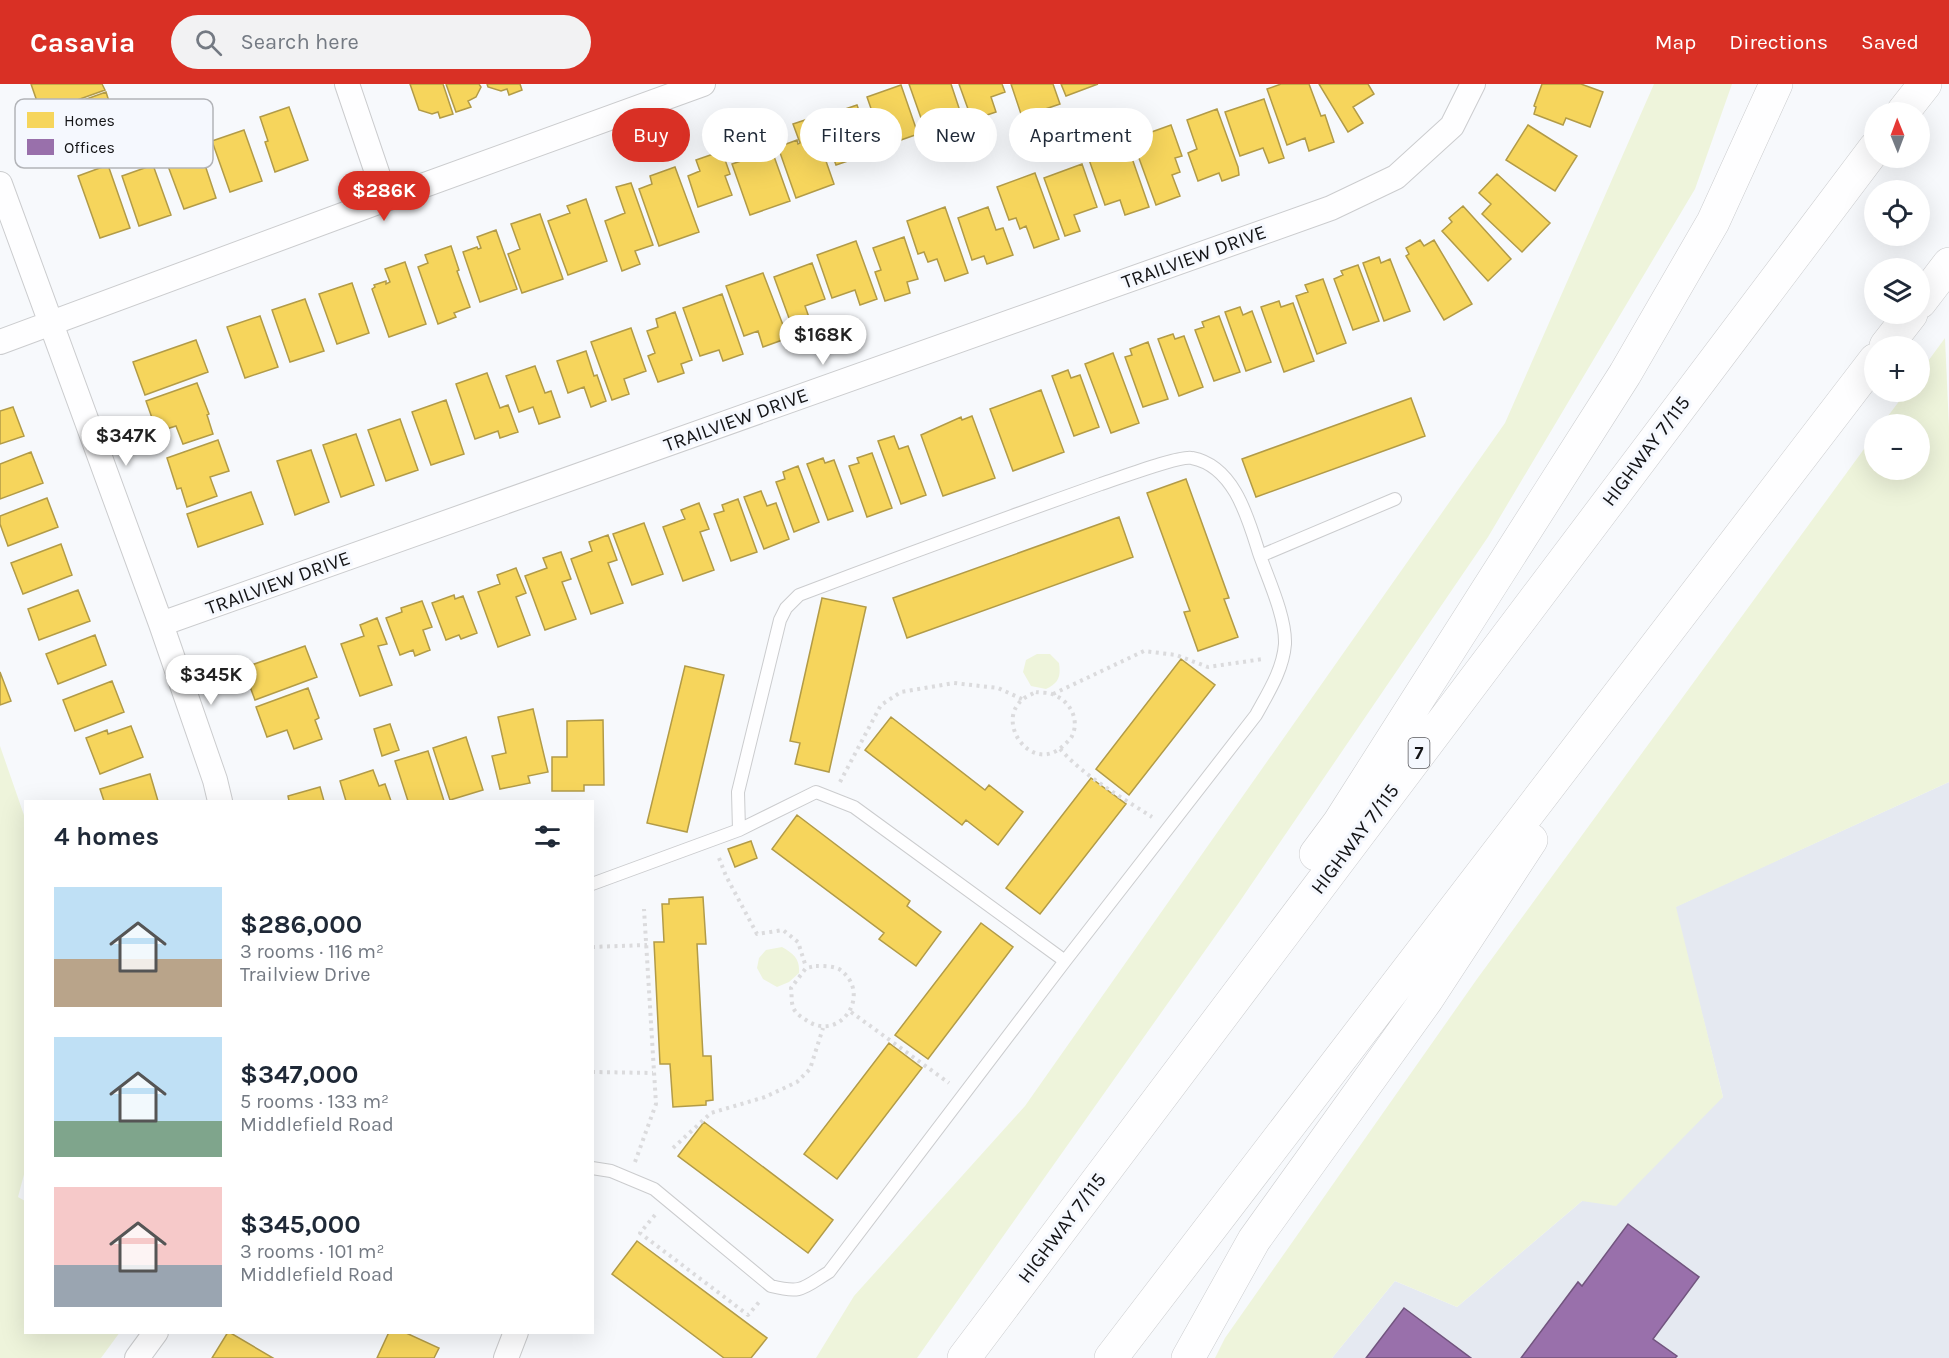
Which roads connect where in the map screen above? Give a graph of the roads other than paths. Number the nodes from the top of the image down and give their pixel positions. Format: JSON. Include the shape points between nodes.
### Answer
{"nodes":[{"id":1,"x":347,"y":84,"type":"edge"},
{"id":2,"x":703,"y":84,"type":"edge"},
{"id":3,"x":1473,"y":84,"type":"edge"},
{"id":4,"x":1776,"y":84,"type":"edge"},
{"id":5,"x":1925,"y":84,"type":"edge"},
{"id":6,"x":1911,"y":102,"type":"edge"},
{"id":7,"x":1864,"y":163,"type":"edge"},
{"id":8,"x":0,"y":184,"type":"edge"},
{"id":9,"x":386,"y":198,"type":"junction"},
{"id":10,"x":1949,"y":264,"type":"edge"},
{"id":11,"x":1930,"y":289,"type":"edge"},
{"id":12,"x":51,"y":324,"type":"junction"},
{"id":13,"x":1903,"y":324,"type":"edge"},
{"id":14,"x":1894,"y":336,"type":"edge"},
{"id":15,"x":0,"y":342,"type":"edge"},
{"id":16,"x":1864,"y":374,"type":"edge"},
{"id":17,"x":1395,"y":499,"type":"dead end"},
{"id":18,"x":1260,"y":556,"type":"junction"},
{"id":19,"x":161,"y":624,"type":"junction"},
{"id":20,"x":1560,"y":771,"type":"junction"},
{"id":21,"x":220,"y":800,"type":"edge"},
{"id":22,"x":739,"y":830,"type":"junction"},
{"id":23,"x":594,"y":883,"type":"edge"},
{"id":24,"x":1065,"y":961,"type":"junction"},
{"id":25,"x":594,"y":1168,"type":"edge"},
{"id":26,"x":1102,"y":1176,"type":"junction"},
{"id":27,"x":155,"y":1334,"type":"edge"},
{"id":28,"x":515,"y":1334,"type":"edge"},
{"id":29,"x":137,"y":1358,"type":"edge"},
{"id":30,"x":506,"y":1358,"type":"edge"},
{"id":31,"x":964,"y":1358,"type":"edge"},
{"id":32,"x":1111,"y":1358,"type":"edge"},
{"id":33,"x":1188,"y":1358,"type":"edge"}],
"edges":[{"from":1,"to":9,"type":"street"},
{"from":2,"to":9,"type":"street"},
{"from":3,"to":19,"type":"street","name":"TRAILVIEW DRIVE","via":[[1452,126],[1396,177],[1331,208]]},
{"from":4,"to":26,"type":"highway","via":[[1713,222],[1625,374],[1339,823],[1173,1043]]},
{"from":5,"to":6,"type":"highway"},
{"from":7,"to":26,"type":"highway","name":"HIGHWAY 7/115","number":"7"},
{"from":8,"to":12,"type":"street"},
{"from":9,"to":12,"type":"street"},
{"from":10,"to":11,"type":"highway"},
{"from":12,"to":15,"type":"street"},
{"from":12,"to":19,"type":"street"},
{"from":13,"to":14,"type":"highway"},
{"from":16,"to":20,"type":"highway"},
{"from":17,"to":18,"type":"lane"},
{"from":18,"to":22,"type":"lane","via":[[1246,513],[1228,481],[1214,467],[1191,457],[1143,469],[799,595],[780,620],[738,792]]},
{"from":18,"to":24,"type":"lane","via":[[1282,620],[1285,644],[1277,676],[1256,715]]},
{"from":19,"to":21,"type":"street"},
{"from":20,"to":32,"type":"highway"},
{"from":20,"to":33,"type":"highway","via":[[1528,847],[1427,999],[1254,1240]]},
{"from":22,"to":23,"type":"lane"},
{"from":22,"to":24,"type":"lane","via":[[816,792],[833,798],[854,807]]},
{"from":24,"to":25,"type":"lane","via":[[829,1272],[800,1290],[771,1286],[654,1189],[611,1171]]},
{"from":26,"to":31,"type":"highway","name":"HIGHWAY 7/115","number":"7"},
{"from":27,"to":29,"type":"street"},
{"from":28,"to":30,"type":"street"}]}
